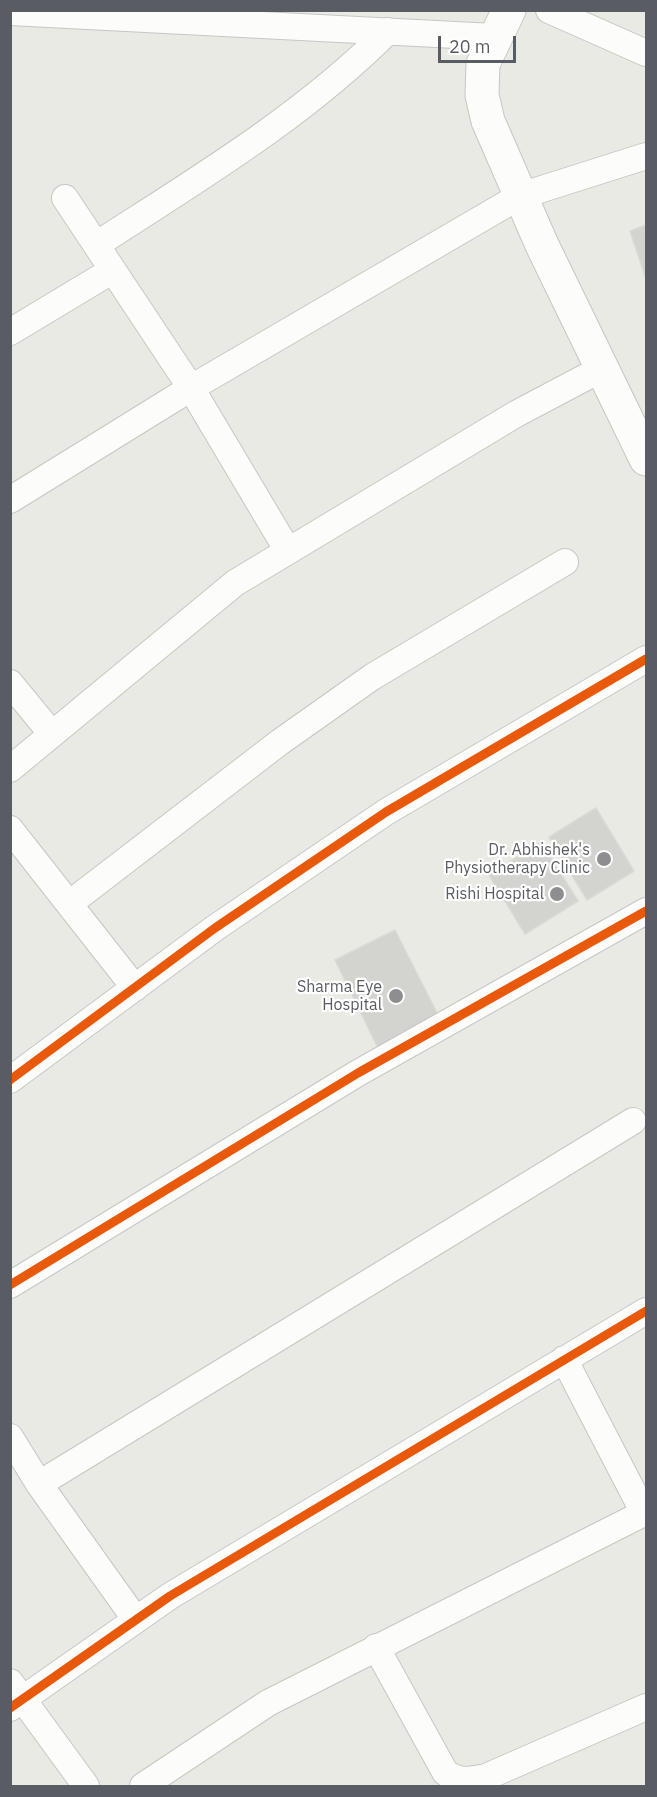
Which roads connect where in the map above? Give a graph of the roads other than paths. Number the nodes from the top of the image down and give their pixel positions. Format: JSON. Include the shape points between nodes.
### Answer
{"nodes":[{"id":1,"x":549,"y":10,"type":"edge"},
{"id":2,"x":10,"y":12,"type":"edge"},
{"id":3,"x":165,"y":15,"type":"edge"},
{"id":4,"x":502,"y":24,"type":"edge"},
{"id":5,"x":388,"y":32,"type":"junction"},
{"id":6,"x":646,"y":52,"type":"edge"},
{"id":7,"x":646,"y":156,"type":"edge"},
{"id":8,"x":520,"y":196,"type":"junction"},
{"id":9,"x":65,"y":198,"type":"dead end"},
{"id":10,"x":96,"y":245,"type":"junction"},
{"id":11,"x":113,"y":270,"type":"junction"},
{"id":12,"x":10,"y":332,"type":"edge"},
{"id":13,"x":603,"y":368,"type":"junction"},
{"id":14,"x":191,"y":388,"type":"junction"},
{"id":15,"x":646,"y":459,"type":"edge"},
{"id":16,"x":10,"y":500,"type":"edge"},
{"id":17,"x":288,"y":552,"type":"junction"},
{"id":18,"x":566,"y":562,"type":"dead end"},
{"id":19,"x":646,"y":659,"type":"edge"},
{"id":20,"x":10,"y":683,"type":"edge"},
{"id":21,"x":52,"y":734,"type":"junction"},
{"id":22,"x":10,"y":769,"type":"edge"},
{"id":23,"x":10,"y":829,"type":"edge"},
{"id":24,"x":69,"y":904,"type":"junction"},
{"id":25,"x":646,"y":911,"type":"edge"},
{"id":26,"x":135,"y":987,"type":"junction"},
{"id":27,"x":10,"y":1080,"type":"edge"},
{"id":28,"x":633,"y":1121,"type":"dead end"},
{"id":29,"x":10,"y":1285,"type":"edge"},
{"id":30,"x":646,"y":1311,"type":"edge"},
{"id":31,"x":564,"y":1359,"type":"junction"},
{"id":32,"x":10,"y":1437,"type":"edge"},
{"id":33,"x":39,"y":1484,"type":"junction"},
{"id":34,"x":645,"y":1513,"type":"edge"},
{"id":35,"x":136,"y":1620,"type":"junction"},
{"id":36,"x":376,"y":1647,"type":"junction"},
{"id":37,"x":15,"y":1696,"type":"edge"},
{"id":38,"x":646,"y":1707,"type":"edge"},
{"id":39,"x":444,"y":1779,"type":"edge"},
{"id":40,"x":86,"y":1786,"type":"edge"},
{"id":41,"x":143,"y":1786,"type":"edge"}],
"edges":[{"from":1,"to":6,"type":"street"},
{"from":2,"to":3,"type":"street"},
{"from":3,"to":5,"type":"street"},
{"from":4,"to":5,"type":"street"},
{"from":4,"to":8,"type":"street","via":[[483,64],[482,95],[488,121]]},
{"from":5,"to":10,"type":"street","via":[[356,63],[253,144]]},
{"from":7,"to":8,"type":"street"},
{"from":8,"to":13,"type":"street"},
{"from":8,"to":14,"type":"street"},
{"from":9,"to":10,"type":"street"},
{"from":10,"to":11,"type":"street"},
{"from":11,"to":12,"type":"street"},
{"from":11,"to":14,"type":"street"},
{"from":13,"to":15,"type":"street"},
{"from":13,"to":17,"type":"street","via":[[516,414]]},
{"from":14,"to":16,"type":"street"},
{"from":14,"to":17,"type":"street"},
{"from":17,"to":21,"type":"street","via":[[235,582]]},
{"from":18,"to":24,"type":"street","via":[[372,677],[280,742]]},
{"from":19,"to":26,"type":"street","via":[[386,812]]},
{"from":20,"to":21,"type":"street"},
{"from":21,"to":22,"type":"street"},
{"from":23,"to":24,"type":"street"},
{"from":24,"to":26,"type":"street"},
{"from":25,"to":29,"type":"street","via":[[358,1073]]},
{"from":26,"to":27,"type":"street"},
{"from":28,"to":33,"type":"street"},
{"from":30,"to":31,"type":"street"},
{"from":31,"to":34,"type":"street"},
{"from":31,"to":35,"type":"street"},
{"from":32,"to":33,"type":"street"},
{"from":33,"to":35,"type":"street"},
{"from":34,"to":36,"type":"street"},
{"from":35,"to":37,"type":"street"},
{"from":36,"to":39,"type":"street"},
{"from":36,"to":41,"type":"street","via":[[268,1702]]},
{"from":37,"to":40,"type":"street"},
{"from":38,"to":39,"type":"street","via":[[486,1777]]}]}
